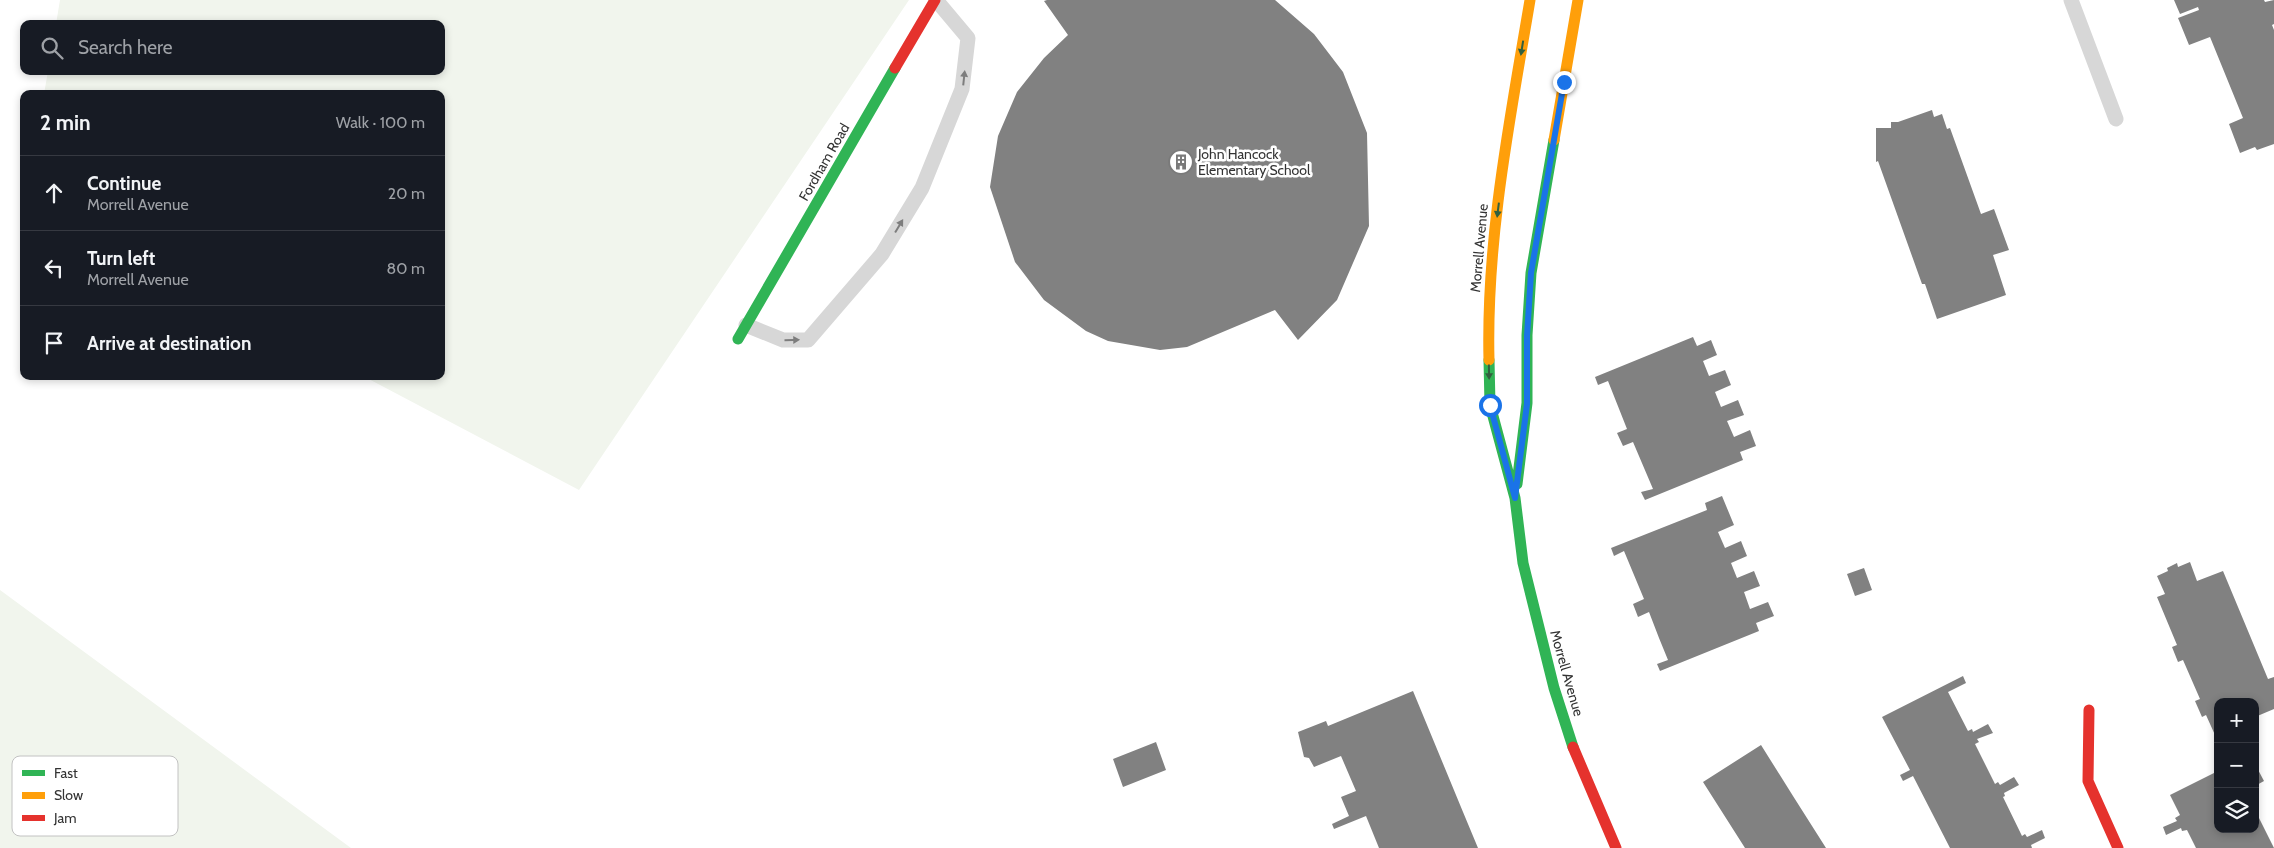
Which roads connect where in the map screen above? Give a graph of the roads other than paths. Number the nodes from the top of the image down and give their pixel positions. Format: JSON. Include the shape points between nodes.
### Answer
{"nodes":[{"id":1,"x":935,"y":0,"type":"edge"},
{"id":2,"x":1530,"y":0,"type":"edge"},
{"id":3,"x":1578,"y":0,"type":"edge"},
{"id":4,"x":2071,"y":0,"type":"edge"},
{"id":5,"x":2116,"y":119,"type":"dead end"},
{"id":6,"x":746,"y":325,"type":"junction"},
{"id":7,"x":738,"y":339,"type":"dead end"},
{"id":8,"x":1515,"y":498,"type":"junction"},
{"id":9,"x":2089,"y":710,"type":"dead end"},
{"id":10,"x":1616,"y":848,"type":"edge"},
{"id":11,"x":2118,"y":848,"type":"edge"}],
"edges":[{"from":1,"to":6,"type":"street","name":"Fordham Road"},
{"from":6,"to":1,"type":"lane","one_way":true,"via":[[783,340],[808,340],[882,254],[922,188],[962,89],[968,38]]},
{"from":2,"to":8,"type":"street","name":"Morrell Avenue","one_way":true,"via":[[1503,161],[1488,325],[1490,405]]},
{"from":3,"to":8,"type":"street","name":"Morrell Avenue","via":[[1531,273],[1527,404]]},
{"from":4,"to":5,"type":"lane"},
{"from":6,"to":7,"type":"street","name":"Fordham Road"},
{"from":8,"to":10,"type":"street","name":"Morrell Avenue","via":[[1523,563],[1554,688],[1578,762]]},
{"from":9,"to":11,"type":"street","via":[[2088,781]]}]}
